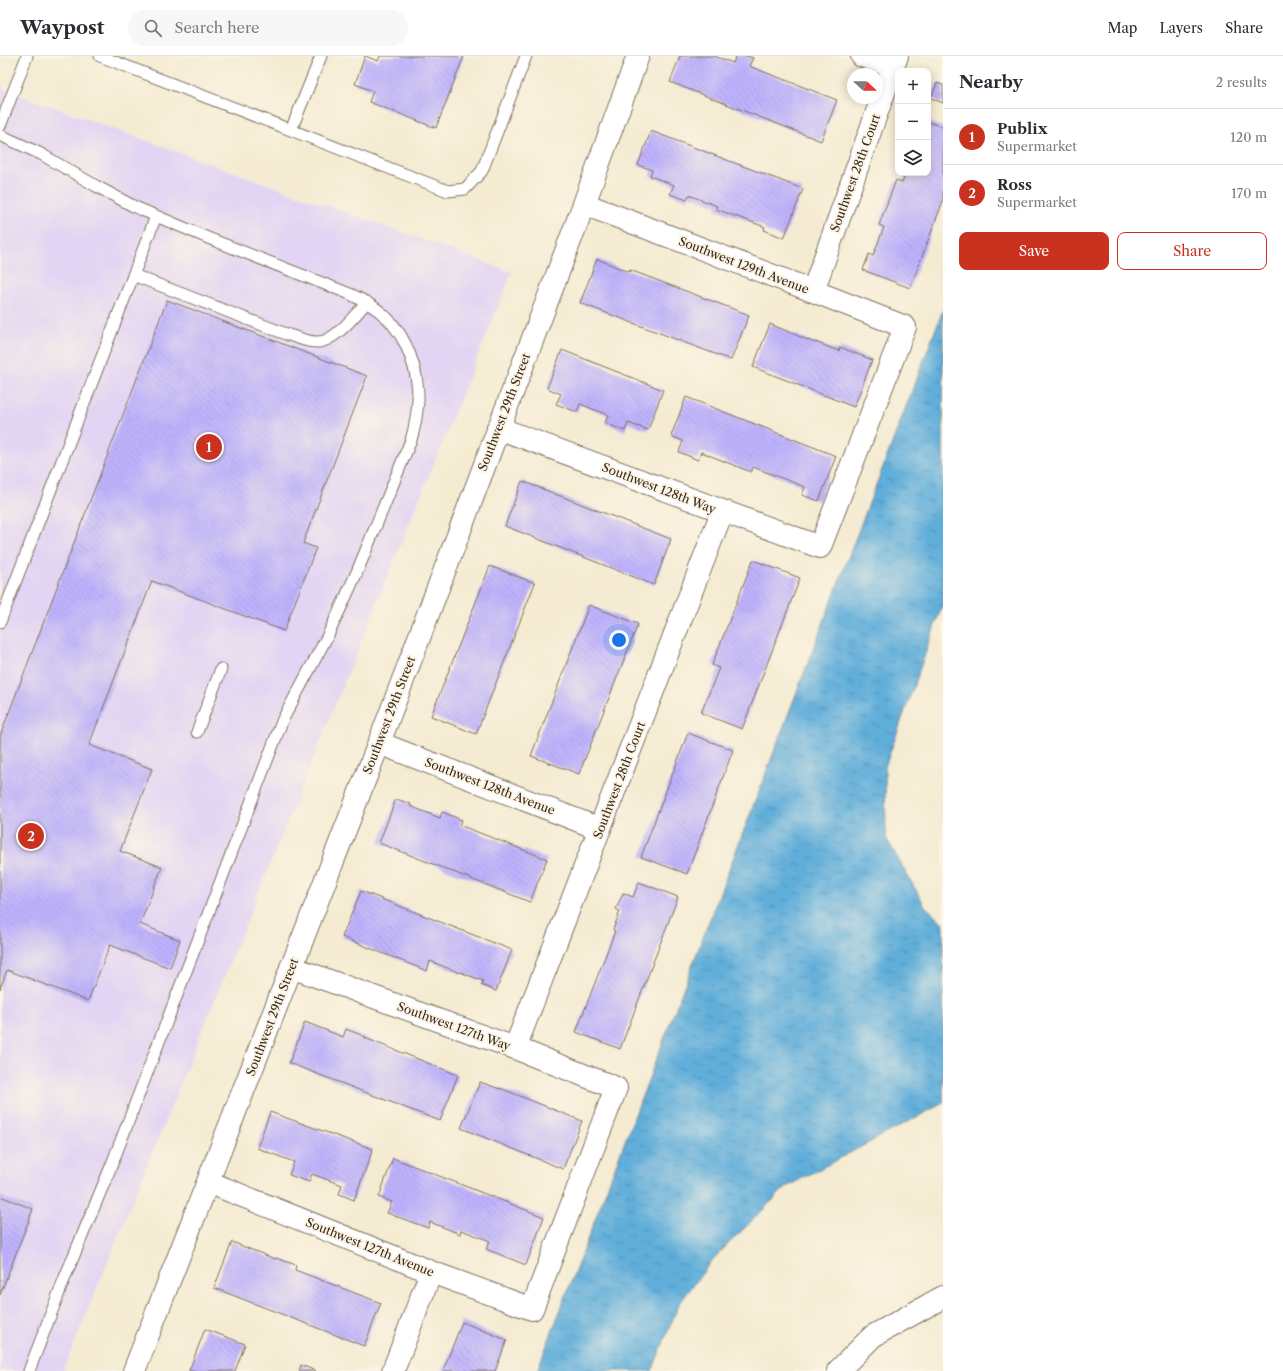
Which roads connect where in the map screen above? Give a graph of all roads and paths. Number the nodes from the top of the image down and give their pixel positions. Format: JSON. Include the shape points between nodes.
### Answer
{"nodes":[{"id":1,"x":27,"y":56,"type":"edge"},
{"id":2,"x":100,"y":56,"type":"edge"},
{"id":3,"x":321,"y":56,"type":"edge"},
{"id":4,"x":526,"y":56,"type":"edge"},
{"id":5,"x":638,"y":56,"type":"edge"},
{"id":6,"x":862,"y":56,"type":"edge"},
{"id":7,"x":895,"y":61,"type":"edge"},
{"id":8,"x":0,"y":126,"type":"edge"},
{"id":9,"x":291,"y":130,"type":"junction"},
{"id":10,"x":0,"y":135,"type":"edge"},
{"id":11,"x":584,"y":204,"type":"junction"},
{"id":12,"x":156,"y":216,"type":"junction"},
{"id":13,"x":133,"y":275,"type":"junction"},
{"id":14,"x":813,"y":291,"type":"junction"},
{"id":15,"x":367,"y":302,"type":"junction"},
{"id":16,"x":498,"y":428,"type":"junction"},
{"id":17,"x":722,"y":512,"type":"junction"},
{"id":18,"x":820,"y":547,"type":"joint"},
{"id":19,"x":0,"y":622,"type":"edge"},
{"id":20,"x":221,"y":669,"type":"dead end"},
{"id":21,"x":197,"y":732,"type":"dead end"},
{"id":22,"x":379,"y":743,"type":"junction"},
{"id":23,"x":600,"y":829,"type":"junction"},
{"id":24,"x":291,"y":967,"type":"junction"},
{"id":25,"x":515,"y":1048,"type":"junction"},
{"id":26,"x":208,"y":1182,"type":"junction"},
{"id":27,"x":431,"y":1272,"type":"junction"},
{"id":28,"x":943,"y":1297,"type":"edge"},
{"id":29,"x":532,"y":1309,"type":"joint"},
{"id":30,"x":29,"y":1371,"type":"edge"},
{"id":31,"x":134,"y":1371,"type":"edge"},
{"id":32,"x":393,"y":1371,"type":"edge"},
{"id":33,"x":838,"y":1371,"type":"edge"}],
"edges":[{"from":1,"to":8,"type":"lane"},
{"from":2,"to":9,"type":"lane"},
{"from":3,"to":9,"type":"lane"},
{"from":4,"to":9,"type":"lane","via":[[482,171],[465,189],[448,190]]},
{"from":5,"to":11,"type":"street","name":"Southwest 29th Street"},
{"from":6,"to":7,"type":"street"},
{"from":7,"to":14,"type":"street","name":"Southwest 28th Court"},
{"from":10,"to":12,"type":"lane","via":[[42,154],[101,189]]},
{"from":11,"to":14,"type":"street","name":"Southwest 129th Avenue"},
{"from":11,"to":16,"type":"street","name":"Southwest 29th Street"},
{"from":12,"to":13,"type":"lane"},
{"from":12,"to":15,"type":"lane"},
{"from":13,"to":15,"type":"lane","via":[[286,334],[318,342],[336,334]]},
{"from":13,"to":19,"type":"lane"},
{"from":14,"to":18,"type":"street","name":"Southwest 129th Avenue","via":[[905,327]]},
{"from":15,"to":30,"type":"lane","via":[[386,316],[397,330],[411,359],[418,399],[411,440],[343,603],[283,719],[112,1164]]},
{"from":16,"to":17,"type":"street","name":"Southwest 128th Way"},
{"from":16,"to":22,"type":"street","name":"Southwest 29th Street"},
{"from":17,"to":18,"type":"street","name":"Southwest 128th Way"},
{"from":17,"to":23,"type":"street","name":"Southwest 28th Court"},
{"from":20,"to":21,"type":"lane"},
{"from":22,"to":23,"type":"street","name":"Southwest 128th Avenue"},
{"from":22,"to":24,"type":"street","name":"Southwest 29th Street"},
{"from":23,"to":25,"type":"street","name":"Southwest 28th Court"},
{"from":24,"to":25,"type":"street","name":"Southwest 127th Way"},
{"from":24,"to":26,"type":"street","name":"Southwest 29th Street"},
{"from":25,"to":29,"type":"street","name":"Southwest 127th Way","via":[[616,1088]]},
{"from":26,"to":27,"type":"street","name":"Southwest 127th Avenue"},
{"from":26,"to":31,"type":"street","name":"Southwest 29th Street"},
{"from":27,"to":29,"type":"street","name":"Southwest 127th Avenue"},
{"from":27,"to":32,"type":"street"},
{"from":28,"to":33,"type":"street","via":[[873,1336]]}]}
